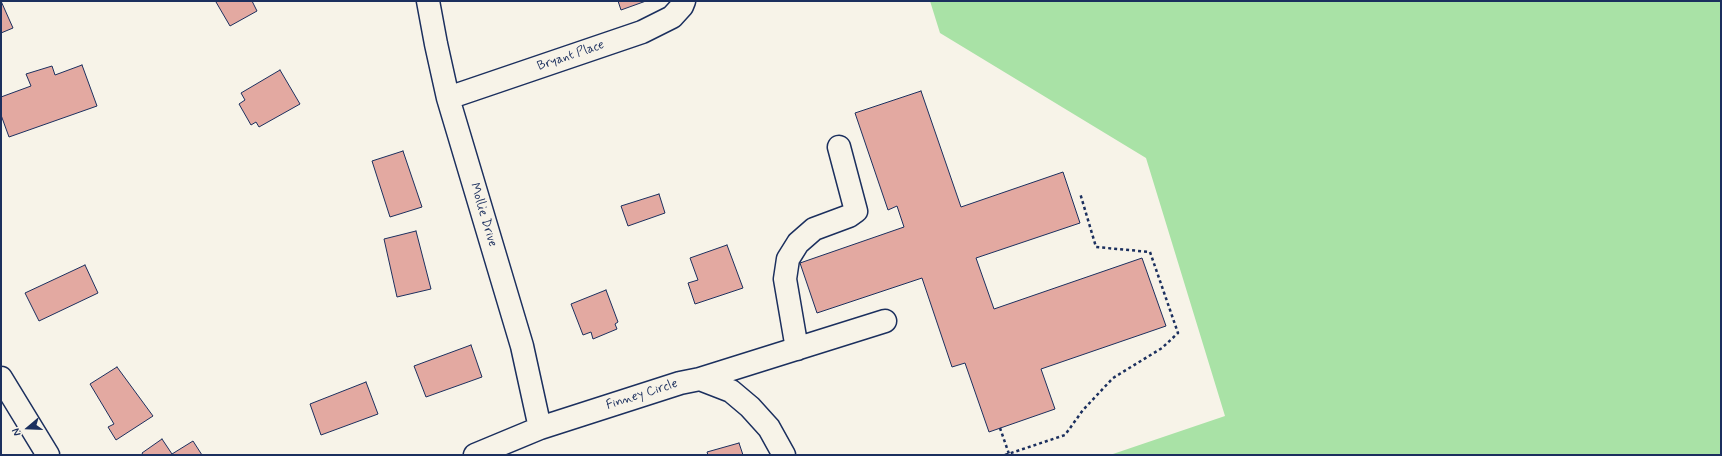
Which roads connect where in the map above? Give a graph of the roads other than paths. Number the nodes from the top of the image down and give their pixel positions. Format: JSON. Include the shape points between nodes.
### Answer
{"nodes":[{"id":1,"x":428,"y":1,"type":"edge"},
{"id":2,"x":684,"y":1,"type":"edge"},
{"id":3,"x":448,"y":98,"type":"junction"},
{"id":4,"x":839,"y":147,"type":"dead end"},
{"id":5,"x":885,"y":321,"type":"dead end"},
{"id":6,"x":797,"y":348,"type":"junction"},
{"id":7,"x":1,"y":378,"type":"edge"},
{"id":8,"x":700,"y":379,"type":"junction"},
{"id":9,"x":540,"y":428,"type":"junction"},
{"id":10,"x":48,"y":455,"type":"edge"},
{"id":11,"x":475,"y":455,"type":"edge"},
{"id":12,"x":784,"y":455,"type":"edge"}],
"edges":[{"from":1,"to":3,"type":"street","name":"Mollie Drive"},
{"from":2,"to":3,"type":"street","name":"Bryant Place","via":[[672,17],[642,32]]},
{"from":3,"to":9,"type":"street","name":"Mollie Drive","via":[[522,346]]},
{"from":4,"to":6,"type":"street","via":[[856,210],[849,216],[814,229],[798,243],[788,259],[786,279]]},
{"from":5,"to":6,"type":"street","name":"Finney Circle"},
{"from":6,"to":8,"type":"street","name":"Finney Circle"},
{"from":7,"to":10,"type":"street"},
{"from":8,"to":9,"type":"street","name":"Finney Circle","via":[[680,383]]},
{"from":8,"to":12,"type":"street","via":[[731,391],[750,407],[769,428]]},
{"from":9,"to":11,"type":"street","name":"Finney Circle"}]}
